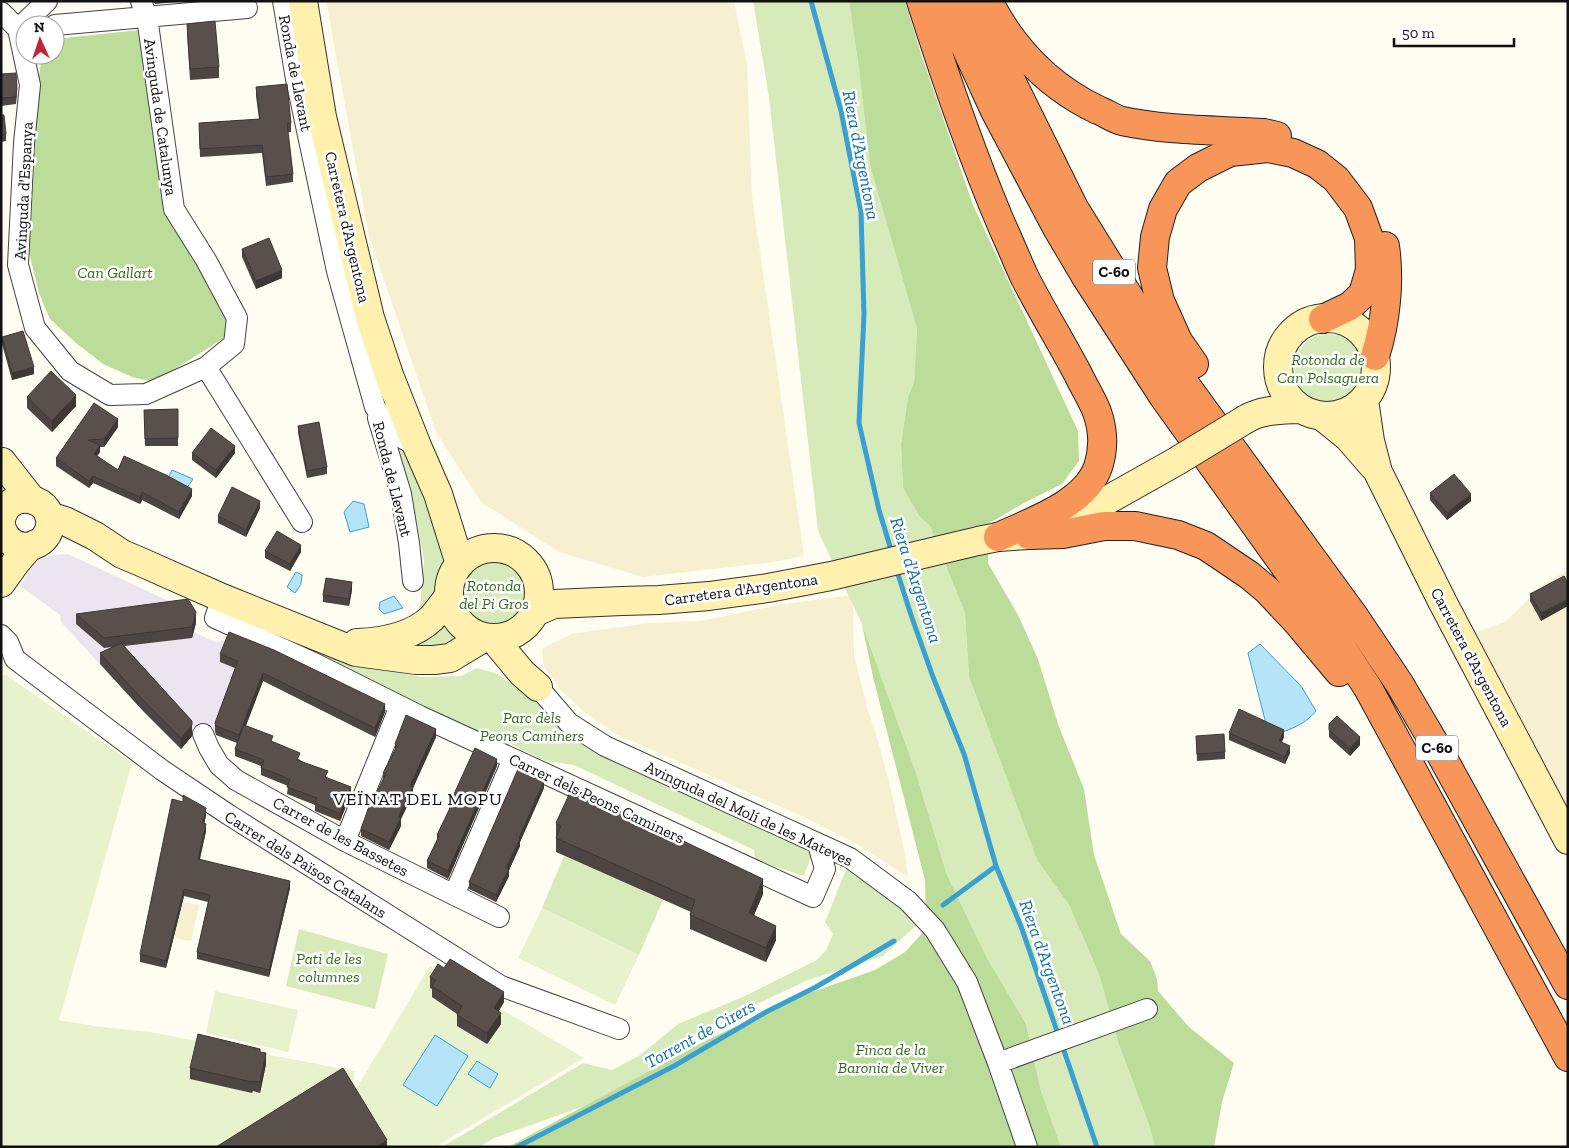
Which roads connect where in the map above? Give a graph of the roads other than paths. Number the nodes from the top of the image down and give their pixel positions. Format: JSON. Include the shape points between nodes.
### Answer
{"nodes":[{"id":1,"x":47,"y":1,"type":"edge"},
{"id":2,"x":283,"y":1,"type":"edge"},
{"id":3,"x":303,"y":1,"type":"edge"},
{"id":4,"x":921,"y":1,"type":"edge"},
{"id":5,"x":947,"y":1,"type":"edge"},
{"id":6,"x":974,"y":1,"type":"edge"},
{"id":7,"x":989,"y":1,"type":"edge"},
{"id":8,"x":247,"y":8,"type":"dead end"},
{"id":9,"x":144,"y":9,"type":"edge"},
{"id":10,"x":1,"y":12,"type":"edge"},
{"id":11,"x":31,"y":15,"type":"edge"},
{"id":12,"x":65,"y":23,"type":"edge"},
{"id":13,"x":15,"y":29,"type":"edge"},
{"id":14,"x":25,"y":65,"type":"edge"},
{"id":15,"x":1323,"y":319,"type":"junction"},
{"id":16,"x":1375,"y":356,"type":"junction"},
{"id":17,"x":206,"y":367,"type":"junction"},
{"id":18,"x":1278,"y":369,"type":"junction"},
{"id":19,"x":1364,"y":400,"type":"junction"},
{"id":20,"x":375,"y":407,"type":"junction"},
{"id":21,"x":1312,"y":413,"type":"junction"},
{"id":22,"x":1251,"y":416,"type":"junction"},
{"id":23,"x":417,"y":446,"type":"junction"},
{"id":24,"x":2,"y":461,"type":"edge"},
{"id":25,"x":1378,"y":472,"type":"junction"},
{"id":26,"x":438,"y":494,"type":"junction"},
{"id":27,"x":11,"y":518,"type":"edge"},
{"id":28,"x":302,"y":522,"type":"dead end"},
{"id":29,"x":1287,"y":523,"type":"junction"},
{"id":30,"x":1029,"y":534,"type":"junction"},
{"id":31,"x":988,"y":539,"type":"junction"},
{"id":32,"x":34,"y":545,"type":"junction"},
{"id":33,"x":495,"y":548,"type":"junction"},
{"id":34,"x":122,"y":554,"type":"junction"},
{"id":35,"x":460,"y":564,"type":"junction"},
{"id":36,"x":532,"y":569,"type":"junction"},
{"id":37,"x":413,"y":581,"type":"dead end"},
{"id":38,"x":1,"y":583,"type":"edge"},
{"id":39,"x":449,"y":596,"type":"junction"},
{"id":40,"x":222,"y":598,"type":"junction"},
{"id":41,"x":622,"y":600,"type":"junction"},
{"id":42,"x":530,"y":618,"type":"junction"},
{"id":43,"x":1,"y":635,"type":"edge"},
{"id":44,"x":489,"y":637,"type":"junction"},
{"id":45,"x":329,"y":641,"type":"junction"},
{"id":46,"x":8,"y":661,"type":"edge"},
{"id":47,"x":538,"y":687,"type":"junction"},
{"id":48,"x":400,"y":706,"type":"junction"},
{"id":49,"x":203,"y":734,"type":"dead end"},
{"id":50,"x":1398,"y":742,"type":"junction"},
{"id":51,"x":513,"y":759,"type":"junction"},
{"id":52,"x":1568,"y":840,"type":"edge"},
{"id":53,"x":345,"y":841,"type":"junction"},
{"id":54,"x":818,"y":844,"type":"junction"},
{"id":55,"x":454,"y":895,"type":"junction"},
{"id":56,"x":499,"y":917,"type":"dead end"},
{"id":57,"x":1568,"y":985,"type":"edge"},
{"id":58,"x":1138,"y":1012,"type":"dead end"},
{"id":59,"x":619,"y":1029,"type":"dead end"},
{"id":60,"x":1568,"y":1057,"type":"edge"},
{"id":61,"x":998,"y":1064,"type":"junction"},
{"id":62,"x":1027,"y":1147,"type":"edge"}],
"edges":[{"from":1,"to":11,"type":"street"},
{"from":2,"to":20,"type":"street","name":"Ronda de Llevant","via":[[296,79],[337,271]]},
{"from":3,"to":23,"type":"street","name":"Carretera d'Argentona","via":[[322,117],[370,318]]},
{"from":4,"to":31,"type":"highway","via":[[989,194],[1025,277],[1091,400],[1103,436],[1098,466],[1081,493],[1045,515]]},
{"from":5,"to":50,"type":"highway","number":"C-60","via":[[995,111],[1057,228],[1116,325],[1322,618],[1368,688]]},
{"from":6,"to":29,"type":"highway","number":"C-60","via":[[1074,208],[1174,369]]},
{"from":7,"to":16,"type":"highway","via":[[1015,44],[1038,69],[1087,105],[1120,120],[1165,128],[1264,133],[1295,141],[1322,153],[1347,170],[1371,201],[1382,227],[1388,262],[1385,306]]},
{"from":8,"to":9,"type":"street"},
{"from":9,"to":12,"type":"street"},
{"from":9,"to":17,"type":"street","name":"Avinguda de Catalunya","via":[[174,209],[237,318],[234,344]]},
{"from":10,"to":13,"type":"street"},
{"from":14,"to":17,"type":"street","name":"Avinguda d'Espanya","via":[[30,85],[18,265],[35,328],[70,371],[110,395],[146,394]]},
{"from":15,"to":16,"type":"street","via":[[1337,319],[1356,328],[1366,337]]},
{"from":15,"to":18,"type":"street","via":[[1304,325],[1288,337]]},
{"from":15,"to":29,"type":"highway","via":[[1350,306],[1363,294],[1370,270],[1369,238],[1358,208],[1336,179],[1317,164],[1293,153],[1268,148],[1230,152],[1198,168],[1178,184],[1163,209],[1155,237],[1152,268],[1160,301],[1178,341],[1270,482]]},
{"from":16,"to":19,"type":"street","via":[[1374,381]]},
{"from":17,"to":28,"type":"street"},
{"from":18,"to":21,"type":"street","via":[[1281,385],[1290,399]]},
{"from":18,"to":22,"type":"street","via":[[1270,393]]},
{"from":19,"to":21,"type":"street","via":[[1338,415]]},
{"from":19,"to":25,"type":"street"},
{"from":20,"to":23,"type":"street","name":"Ronda de Llevant","via":[[398,436]]},
{"from":20,"to":37,"type":"street","name":"Ronda de Llevant","via":[[401,494]]},
{"from":21,"to":22,"type":"street","via":[[1275,410]]},
{"from":21,"to":25,"type":"street","via":[[1348,436]]},
{"from":22,"to":30,"type":"street","bridge":true,"via":[[1081,515]]},
{"from":23,"to":26,"type":"street","name":"Carretera d'Argentona"},
{"from":24,"to":27,"type":"street"},
{"from":25,"to":52,"type":"street","name":"Carretera d'Argentona"},
{"from":26,"to":33,"type":"street","via":[[465,530]]},
{"from":26,"to":35,"type":"street"},
{"from":27,"to":32,"type":"street","via":[[13,544]]},
{"from":27,"to":32,"type":"street","via":[[48,531]]},
{"from":27,"to":34,"type":"street","via":[[65,521]]},
{"from":29,"to":57,"type":"highway","number":"C-60","via":[[1399,683]]},
{"from":30,"to":31,"type":"street","name":"Carretera d'Argentona"},
{"from":30,"to":50,"type":"highway","via":[[1063,534],[1104,526],[1135,526],[1178,535],[1206,546],[1267,590]]},
{"from":31,"to":41,"type":"street","name":"Carretera d'Argentona","via":[[768,588],[709,596]]},
{"from":32,"to":34,"type":"street","via":[[69,542]]},
{"from":32,"to":38,"type":"street"},
{"from":33,"to":35,"type":"street","via":[[476,552]]},
{"from":33,"to":36,"type":"street","via":[[516,554]]},
{"from":34,"to":40,"type":"street"},
{"from":35,"to":39,"type":"street","via":[[452,579]]},
{"from":36,"to":41,"type":"street","via":[[575,594]]},
{"from":36,"to":42,"type":"street","via":[[539,587],[539,600]]},
{"from":39,"to":44,"type":"street","via":[[460,621],[470,630]]},
{"from":39,"to":45,"type":"street","via":[[431,619],[399,636],[378,642]]},
{"from":40,"to":45,"type":"street"},
{"from":40,"to":48,"type":"street","name":"Carrer dels Peons Caminers","via":[[215,618]]},
{"from":41,"to":42,"type":"street","via":[[554,604]]},
{"from":42,"to":44,"type":"street","via":[[510,634]]},
{"from":42,"to":47,"type":"street","via":[[525,644]]},
{"from":43,"to":46,"type":"street","name":"Carrer dels Països Catalans","via":[[8,642]]},
{"from":44,"to":45,"type":"street","via":[[450,658],[434,660],[356,652]]},
{"from":44,"to":47,"type":"street"},
{"from":46,"to":59,"type":"street","name":"Carrer dels Països Catalans","via":[[229,815],[501,986]]},
{"from":47,"to":54,"type":"street","name":"Avinguda del Molí de les Mateves","via":[[569,723],[605,746]]},
{"from":48,"to":51,"type":"street","name":"Carrer dels Peons Caminers"},
{"from":48,"to":53,"type":"street"},
{"from":49,"to":53,"type":"street","name":"Carrer de les Bassetes","via":[[219,765],[236,780]]},
{"from":50,"to":60,"type":"highway","number":"C-60"},
{"from":51,"to":54,"type":"street","name":"Carrer dels Peons Caminers","via":[[813,897],[825,869]]},
{"from":51,"to":55,"type":"street"},
{"from":53,"to":55,"type":"street","name":"Carrer de les Bassetes"},
{"from":54,"to":61,"type":"street","name":"Avinguda del Molí de les Mateves","via":[[850,858],[908,901],[935,930],[967,982]]},
{"from":55,"to":56,"type":"street","name":"Carrer de les Bassetes"},
{"from":58,"to":61,"type":"street"},
{"from":61,"to":62,"type":"street","name":"Avinguda del Molí de les Mateves"}]}
